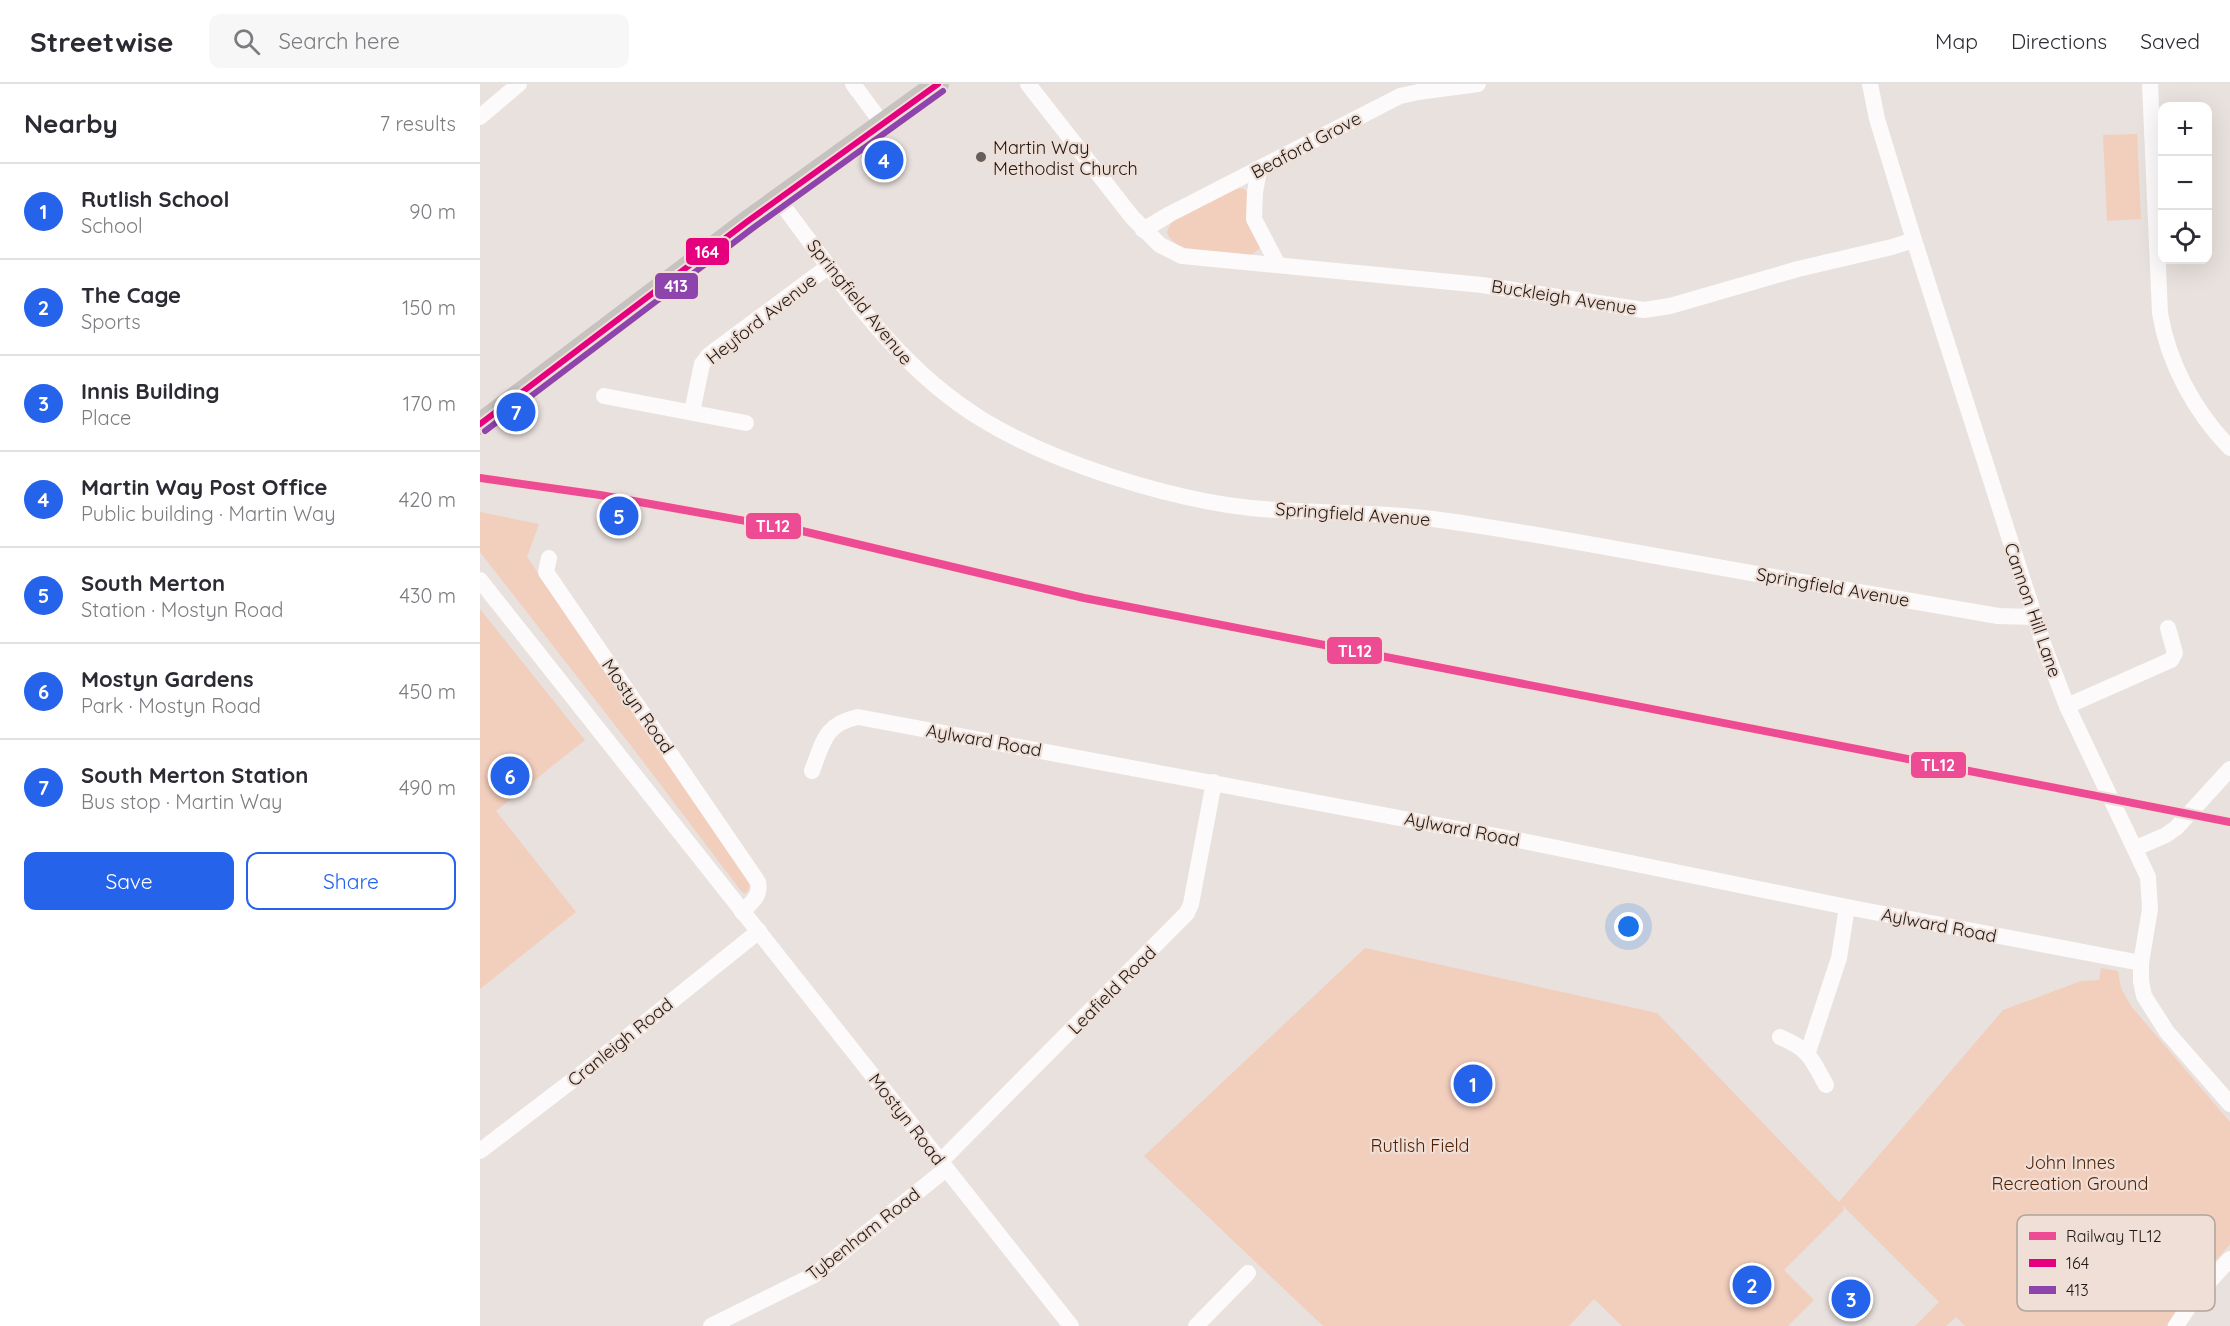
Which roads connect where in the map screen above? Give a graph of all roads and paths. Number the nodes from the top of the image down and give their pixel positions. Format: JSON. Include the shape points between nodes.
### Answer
{"nodes":[{"id":1,"x":519,"y":84,"type":"edge"},
{"id":2,"x":853,"y":84,"type":"edge"},
{"id":3,"x":938,"y":84,"type":"edge"},
{"id":4,"x":1028,"y":84,"type":"edge"},
{"id":5,"x":1478,"y":84,"type":"edge"},
{"id":6,"x":1870,"y":84,"type":"edge"},
{"id":7,"x":2150,"y":84,"type":"edge"},
{"id":8,"x":480,"y":117,"type":"edge"},
{"id":9,"x":882,"y":123,"type":"junction"},
{"id":10,"x":1259,"y":170,"type":"junction"},
{"id":11,"x":778,"y":199,"type":"junction"},
{"id":12,"x":1143,"y":230,"type":"junction"},
{"id":13,"x":1914,"y":240,"type":"junction"},
{"id":14,"x":1278,"y":265,"type":"junction"},
{"id":15,"x":830,"y":266,"type":"junction"},
{"id":16,"x":604,"y":396,"type":"dead end"},
{"id":17,"x":692,"y":412,"type":"junction"},
{"id":18,"x":746,"y":423,"type":"dead end"},
{"id":19,"x":480,"y":424,"type":"edge"},
{"id":20,"x":2230,"y":448,"type":"edge"},
{"id":21,"x":549,"y":558,"type":"dead end"},
{"id":22,"x":480,"y":580,"type":"edge"},
{"id":23,"x":2034,"y":617,"type":"junction"},
{"id":24,"x":2168,"y":628,"type":"dead end"},
{"id":25,"x":2067,"y":706,"type":"junction"},
{"id":26,"x":2230,"y":769,"type":"edge"},
{"id":27,"x":812,"y":771,"type":"dead end"},
{"id":28,"x":1214,"y":782,"type":"junction"},
{"id":29,"x":2136,"y":848,"type":"junction"},
{"id":30,"x":1847,"y":907,"type":"junction"},
{"id":31,"x":742,"y":912,"type":"junction"},
{"id":32,"x":759,"y":931,"type":"junction"},
{"id":33,"x":2141,"y":963,"type":"junction"},
{"id":34,"x":1780,"y":1037,"type":"dead end"},
{"id":35,"x":1808,"y":1052,"type":"junction"},
{"id":36,"x":1826,"y":1085,"type":"dead end"},
{"id":37,"x":2230,"y":1104,"type":"edge"},
{"id":38,"x":480,"y":1151,"type":"edge"},
{"id":39,"x":944,"y":1165,"type":"junction"},
{"id":40,"x":2230,"y":1259,"type":"edge"},
{"id":41,"x":1248,"y":1273,"type":"dead end"},
{"id":42,"x":2215,"y":1275,"type":"edge"},
{"id":43,"x":2186,"y":1311,"type":"edge"},
{"id":44,"x":711,"y":1326,"type":"edge"},
{"id":45,"x":1071,"y":1326,"type":"edge"},
{"id":46,"x":1196,"y":1326,"type":"edge"},
{"id":47,"x":2176,"y":1326,"type":"edge"}],
"edges":[{"from":1,"to":8,"type":"street"},
{"from":2,"to":9,"type":"street"},
{"from":3,"to":9,"type":"main road"},
{"from":4,"to":12,"type":"street","name":"Buckleigh Avenue"},
{"from":5,"to":10,"type":"street","name":"Beaford Grove","via":[[1400,96]]},
{"from":6,"to":13,"type":"street","name":"Cannon Hill Lane"},
{"from":7,"to":20,"type":"street","via":[[2162,329],[2174,363],[2202,416]]},
{"from":9,"to":11,"type":"main road"},
{"from":10,"to":12,"type":"street","name":"Beaford Grove"},
{"from":10,"to":14,"type":"street","via":[[1254,219]]},
{"from":11,"to":15,"type":"street","name":"Springfield Avenue"},
{"from":11,"to":19,"type":"main road"},
{"from":12,"to":14,"type":"street","name":"Buckleigh Avenue","via":[[1160,245],[1182,256]]},
{"from":13,"to":14,"type":"street","name":"Buckleigh Avenue","via":[[1644,310],[1482,285]]},
{"from":13,"to":23,"type":"street","name":"Cannon Hill Lane"},
{"from":15,"to":17,"type":"street","name":"Heyford Avenue","via":[[709,355],[702,364]]},
{"from":15,"to":23,"type":"street","name":"Springfield Avenue","via":[[903,357],[954,401],[1031,445],[1145,485],[1236,506],[1430,519],[1998,616]]},
{"from":16,"to":17,"type":"street"},
{"from":17,"to":18,"type":"street"},
{"from":21,"to":31,"type":"street","name":"Mostyn Road","via":[[546,572],[758,882],[758,896]]},
{"from":22,"to":31,"type":"street","name":"Mostyn Road"},
{"from":23,"to":25,"type":"street","name":"Cannon Hill Lane"},
{"from":24,"to":25,"type":"street","via":[[2175,653],[2171,660]]},
{"from":25,"to":29,"type":"street","name":"Cannon Hill Lane"},
{"from":26,"to":29,"type":"street","via":[[2176,828]]},
{"from":27,"to":28,"type":"street","name":"Aylward Road","via":[[833,726],[858,717]]},
{"from":28,"to":30,"type":"street","name":"Aylward Road"},
{"from":28,"to":39,"type":"street","name":"Leafield Road","via":[[1187,913]]},
{"from":29,"to":33,"type":"street","name":"Cannon Hill Lane","via":[[2150,892]]},
{"from":30,"to":33,"type":"street","name":"Aylward Road"},
{"from":30,"to":35,"type":"street","via":[[1839,958]]},
{"from":31,"to":32,"type":"street","name":"Mostyn Road"},
{"from":32,"to":38,"type":"street","name":"Cranleigh Road"},
{"from":32,"to":39,"type":"street","name":"Mostyn Road"},
{"from":33,"to":37,"type":"street","name":"Cannon Hill Lane","via":[[2147,1003]]},
{"from":34,"to":35,"type":"street"},
{"from":35,"to":36,"type":"street"},
{"from":39,"to":44,"type":"street","name":"Tybenham Road","via":[[814,1275]]},
{"from":39,"to":45,"type":"street","name":"Mostyn Road"},
{"from":40,"to":42,"type":"street"},
{"from":41,"to":46,"type":"street"},
{"from":43,"to":47,"type":"street"}]}
